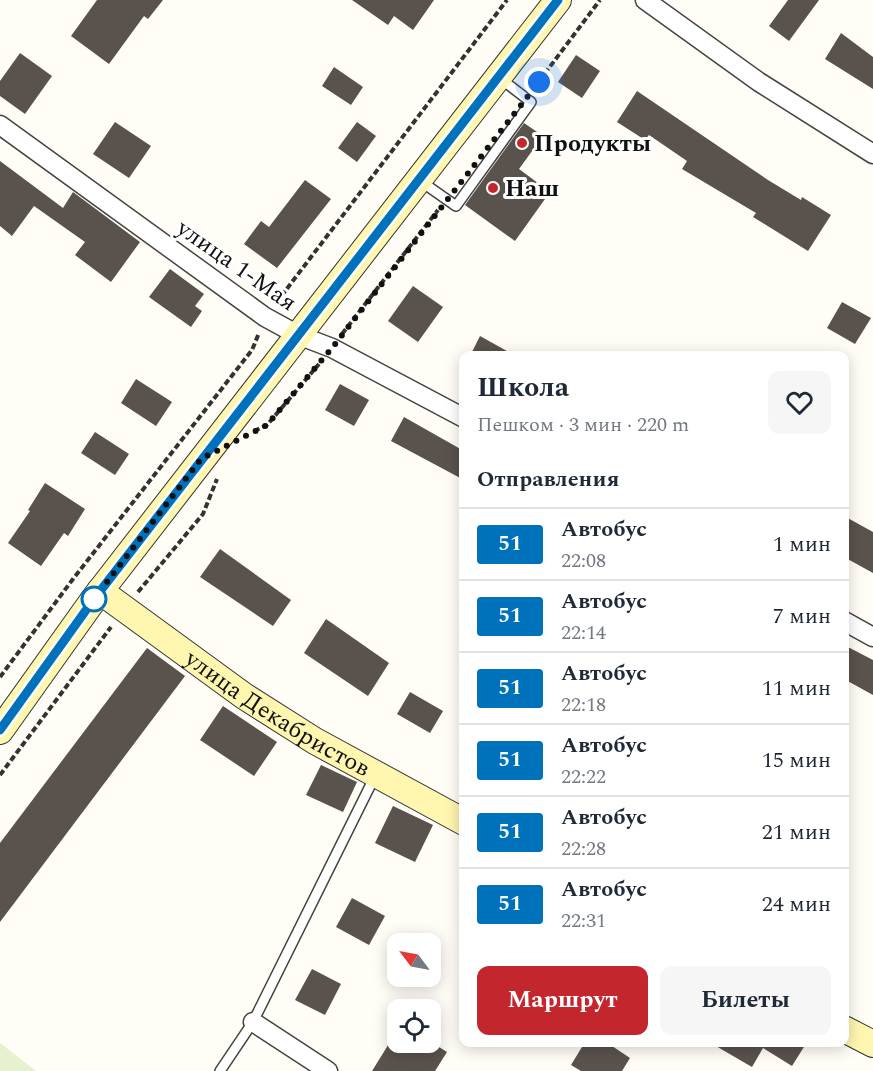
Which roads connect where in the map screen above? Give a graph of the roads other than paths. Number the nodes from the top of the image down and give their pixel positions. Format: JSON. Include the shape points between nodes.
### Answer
{"nodes":[{"id":1,"x":558,"y":0,"type":"edge"},
{"id":2,"x":645,"y":0,"type":"edge"},
{"id":3,"x":498,"y":77,"type":"junction"},
{"id":4,"x":0,"y":125,"type":"edge"},
{"id":5,"x":873,"y":154,"type":"edge"},
{"id":6,"x":418,"y":179,"type":"junction"},
{"id":7,"x":298,"y":335,"type":"junction"},
{"id":8,"x":459,"y":415,"type":"edge"},
{"id":9,"x":100,"y":591,"type":"junction"},
{"id":10,"x":849,"y":624,"type":"edge"},
{"id":11,"x":873,"y":637,"type":"edge"},
{"id":12,"x":0,"y":730,"type":"edge"},
{"id":13,"x":376,"y":774,"type":"junction"},
{"id":14,"x":459,"y":819,"type":"edge"},
{"id":15,"x":253,"y":1022,"type":"junction"},
{"id":16,"x":849,"y":1032,"type":"edge"},
{"id":17,"x":873,"y":1044,"type":"edge"},
{"id":18,"x":220,"y":1071,"type":"edge"},
{"id":19,"x":328,"y":1071,"type":"edge"}],
"edges":[{"from":1,"to":3,"type":"main road"},
{"from":2,"to":5,"type":"street","via":[[759,82]]},
{"from":3,"to":6,"type":"main road"},
{"from":3,"to":6,"type":"lane","via":[[531,102],[456,206]]},
{"from":4,"to":7,"type":"street","name":"улица 1-Мая","via":[[265,317]]},
{"from":6,"to":7,"type":"main road"},
{"from":7,"to":8,"type":"street","name":"улица 1-Мая","via":[[332,348]]},
{"from":7,"to":9,"type":"main road"},
{"from":9,"to":12,"type":"main road"},
{"from":9,"to":13,"type":"main road","name":"улица Декабристов","via":[[244,696]]},
{"from":10,"to":11,"type":"street"},
{"from":13,"to":14,"type":"main road","name":"улица Декабристов"},
{"from":13,"to":15,"type":"lane"},
{"from":15,"to":18,"type":"lane"},
{"from":15,"to":19,"type":"street"},
{"from":16,"to":17,"type":"main road"}]}
